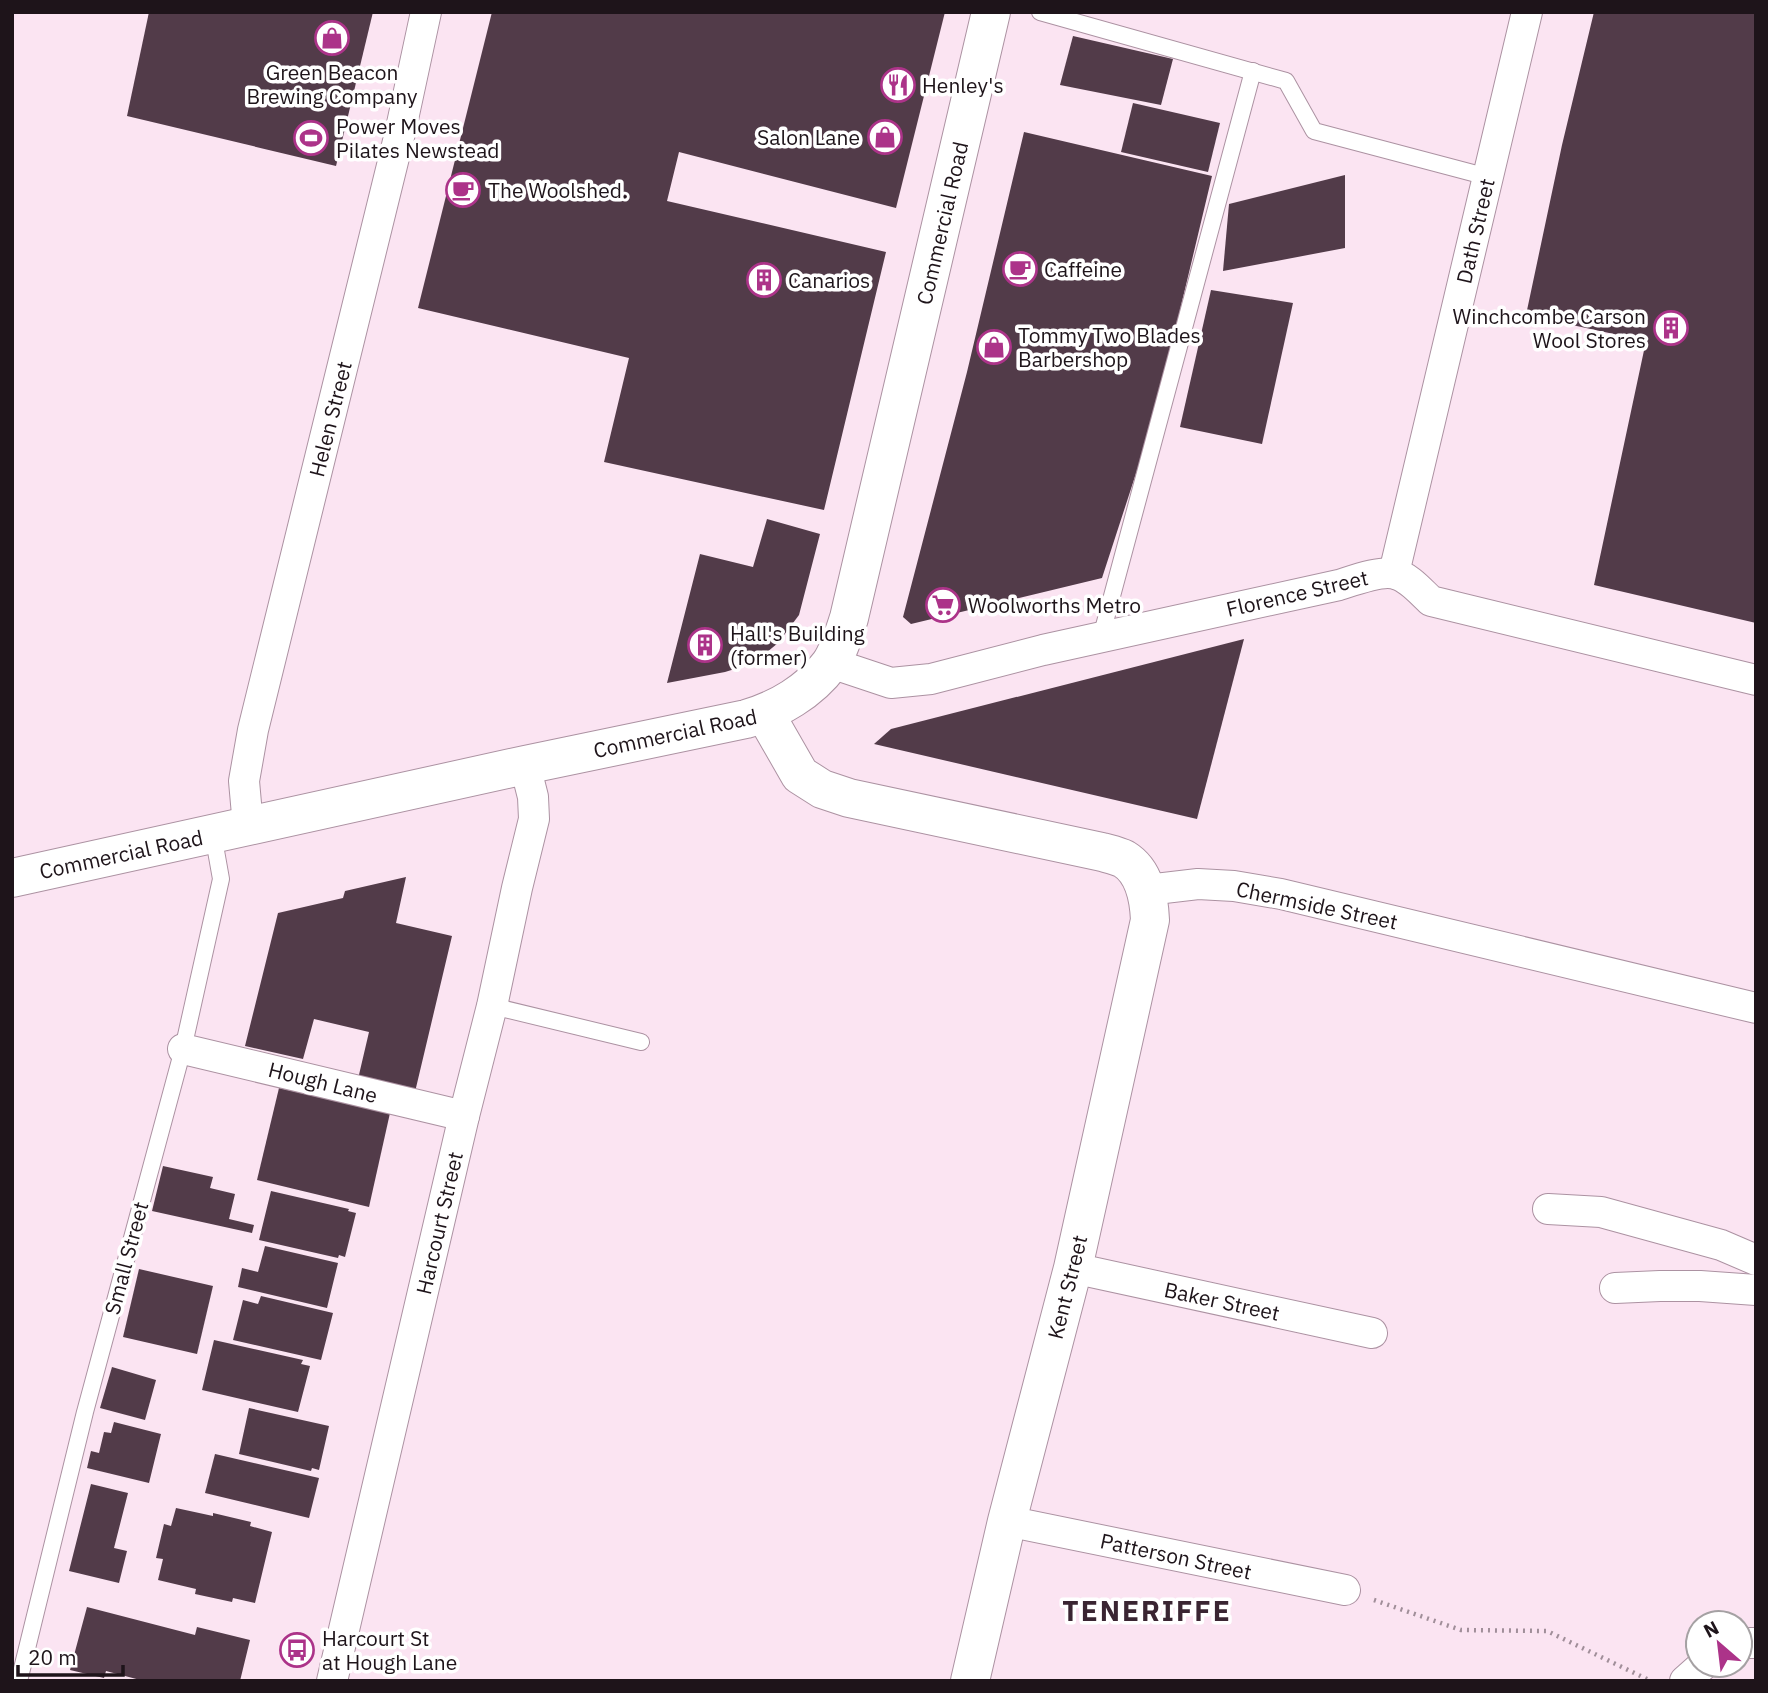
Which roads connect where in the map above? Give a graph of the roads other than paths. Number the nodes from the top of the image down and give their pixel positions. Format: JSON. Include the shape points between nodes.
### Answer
{"nodes":[{"id":1,"x":426,"y":12,"type":"edge"},
{"id":2,"x":991,"y":12,"type":"edge"},
{"id":3,"x":1040,"y":12,"type":"edge"},
{"id":4,"x":1527,"y":12,"type":"edge"},
{"id":5,"x":1253,"y":71,"type":"junction"},
{"id":6,"x":1488,"y":177,"type":"junction"},
{"id":7,"x":1394,"y":573,"type":"junction"},
{"id":8,"x":1101,"y":637,"type":"junction"},
{"id":9,"x":831,"y":663,"type":"junction"},
{"id":10,"x":1756,"y":680,"type":"edge"},
{"id":11,"x":765,"y":714,"type":"junction"},
{"id":12,"x":526,"y":765,"type":"junction"},
{"id":13,"x":231,"y":830,"type":"junction"},
{"id":14,"x":12,"y":878,"type":"edge"},
{"id":15,"x":1147,"y":890,"type":"junction"},
{"id":16,"x":492,"y":1006,"type":"junction"},
{"id":17,"x":1756,"y":1008,"type":"edge"},
{"id":18,"x":641,"y":1042,"type":"dead end"},
{"id":19,"x":183,"y":1049,"type":"junction"},
{"id":20,"x":464,"y":1116,"type":"junction"},
{"id":21,"x":1548,"y":1209,"type":"dead end"},
{"id":22,"x":1756,"y":1260,"type":"edge"},
{"id":23,"x":1073,"y":1268,"type":"junction"},
{"id":24,"x":1615,"y":1289,"type":"dead end"},
{"id":25,"x":1756,"y":1290,"type":"edge"},
{"id":26,"x":1372,"y":1333,"type":"dead end"},
{"id":27,"x":1007,"y":1521,"type":"junction"},
{"id":28,"x":1345,"y":1590,"type":"road end"},
{"id":29,"x":19,"y":1681,"type":"edge"},
{"id":30,"x":332,"y":1681,"type":"edge"},
{"id":31,"x":970,"y":1681,"type":"edge"}],
"edges":[{"from":1,"to":13,"type":"street","name":"Helen Street"},
{"from":2,"to":9,"type":"street","name":"Commercial Road","via":[[849,618]]},
{"from":3,"to":5,"type":"lane"},
{"from":4,"to":6,"type":"street","name":"Dath Street"},
{"from":5,"to":6,"type":"lane","via":[[1286,80],[1314,131]]},
{"from":5,"to":8,"type":"lane"},
{"from":6,"to":7,"type":"street","name":"Dath Street"},
{"from":7,"to":8,"type":"street","name":"Florence Street"},
{"from":7,"to":10,"type":"street","name":"Florence Street","via":[[1431,601]]},
{"from":8,"to":9,"type":"street","name":"Florence Street","via":[[932,679],[891,683]]},
{"from":9,"to":11,"type":"street","name":"Commercial Road","via":[[807,688]]},
{"from":11,"to":12,"type":"street","name":"Commercial Road"},
{"from":11,"to":15,"type":"street","via":[[800,775],[822,789],[1102,852],[1124,859]]},
{"from":12,"to":13,"type":"street","name":"Commercial Road"},
{"from":12,"to":16,"type":"street","name":"Harcourt Street","via":[[534,820]]},
{"from":13,"to":14,"type":"street","name":"Commercial Road"},
{"from":13,"to":19,"type":"lane","name":"Small Street"},
{"from":15,"to":17,"type":"street","name":"Chermside Street","via":[[1210,884],[1281,894]]},
{"from":15,"to":23,"type":"street","name":"Kent Street","via":[[1150,920]]},
{"from":16,"to":18,"type":"lane"},
{"from":16,"to":20,"type":"street","name":"Harcourt Street"},
{"from":19,"to":20,"type":"street","name":"Hough Lane"},
{"from":19,"to":29,"type":"lane","name":"Small Street","via":[[85,1412]]},
{"from":20,"to":30,"type":"street","name":"Harcourt Street"},
{"from":21,"to":22,"type":"street","via":[[1601,1212],[1721,1245]]},
{"from":23,"to":26,"type":"street","name":"Baker Street"},
{"from":23,"to":27,"type":"street","name":"Kent Street"},
{"from":24,"to":25,"type":"street","via":[[1700,1286]]},
{"from":27,"to":28,"type":"street","name":"Patterson Street"},
{"from":27,"to":31,"type":"street","name":"Kent Street"}]}
